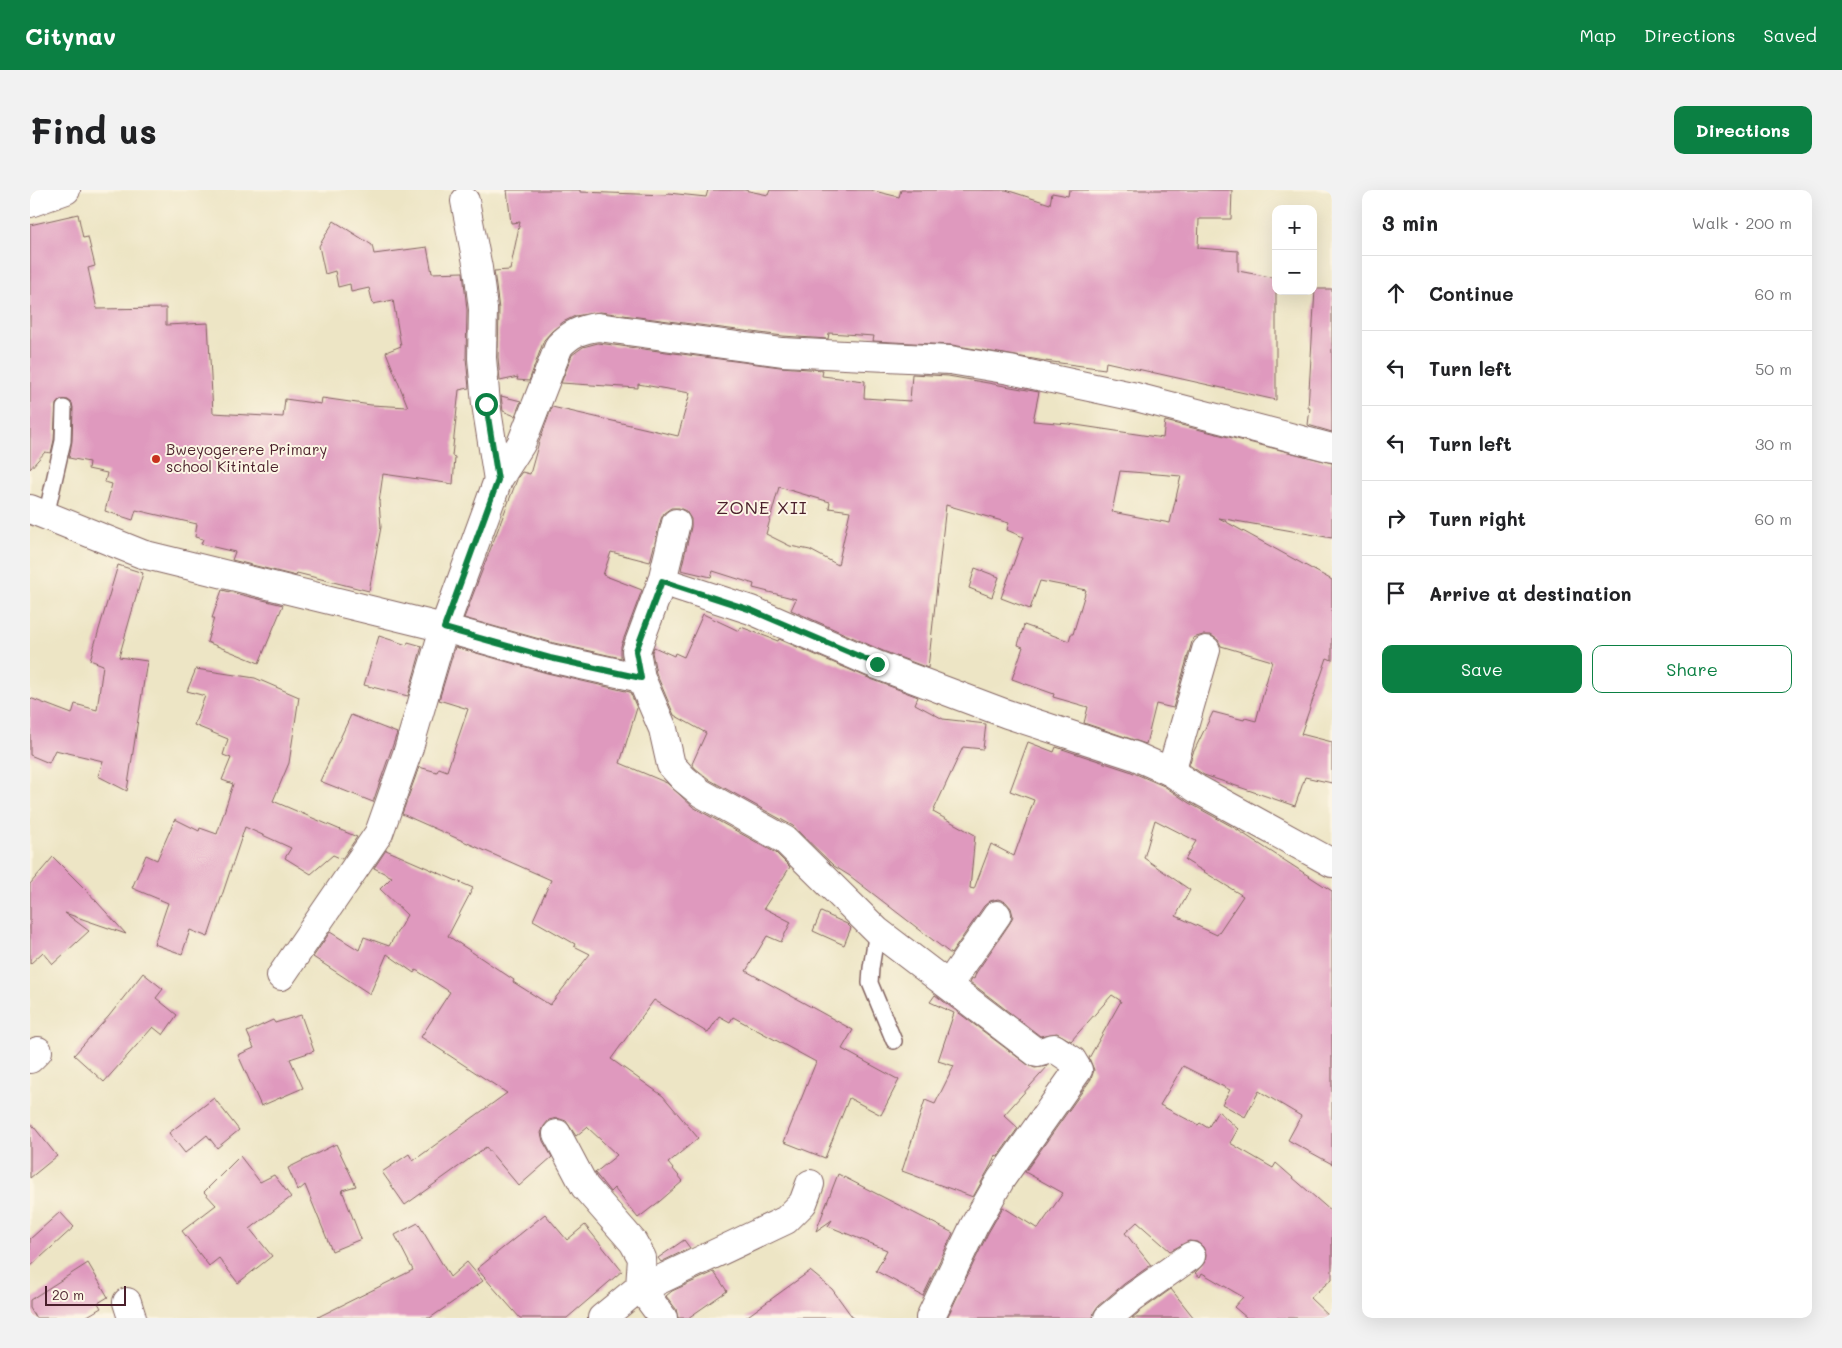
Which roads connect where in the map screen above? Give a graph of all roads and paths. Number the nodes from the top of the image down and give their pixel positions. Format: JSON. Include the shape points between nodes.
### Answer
{"nodes":[{"id":1,"x":66,"y":190,"type":"edge"},
{"id":2,"x":465,"y":201,"type":"dead end"},
{"id":3,"x":30,"y":203,"type":"edge"},
{"id":4,"x":64,"y":408,"type":"dead end"},
{"id":5,"x":1332,"y":448,"type":"edge"},
{"id":6,"x":498,"y":480,"type":"junction"},
{"id":7,"x":38,"y":512,"type":"edge"},
{"id":8,"x":676,"y":523,"type":"dead end"},
{"id":9,"x":662,"y":581,"type":"junction"},
{"id":10,"x":444,"y":628,"type":"junction"},
{"id":11,"x":1206,"y":650,"type":"dead end"},
{"id":12,"x":641,"y":678,"type":"junction"},
{"id":13,"x":1171,"y":772,"type":"junction"},
{"id":14,"x":1332,"y":863,"type":"edge"},
{"id":15,"x":997,"y":915,"type":"dead end"},
{"id":16,"x":877,"y":931,"type":"junction"},
{"id":17,"x":281,"y":976,"type":"dead end"},
{"id":18,"x":949,"y":984,"type":"junction"},
{"id":19,"x":894,"y":1041,"type":"dead end"},
{"id":20,"x":557,"y":1134,"type":"dead end"},
{"id":21,"x":810,"y":1184,"type":"dead end"},
{"id":22,"x":1191,"y":1256,"type":"dead end"},
{"id":23,"x":640,"y":1287,"type":"junction"},
{"id":24,"x":602,"y":1318,"type":"edge"},
{"id":25,"x":663,"y":1318,"type":"edge"},
{"id":26,"x":930,"y":1318,"type":"edge"},
{"id":27,"x":1108,"y":1318,"type":"edge"}],
"edges":[{"from":1,"to":3,"type":"street"},
{"from":2,"to":6,"type":"street","via":[[483,309],[482,358],[486,404]]},
{"from":4,"to":7,"type":"lane","via":[[63,442]]},
{"from":5,"to":6,"type":"street","via":[[1136,397],[984,365],[950,360],[782,352],[598,327],[576,332],[559,346],[521,444]]},
{"from":6,"to":10,"type":"street"},
{"from":7,"to":10,"type":"street","via":[[142,554]]},
{"from":8,"to":9,"type":"street"},
{"from":9,"to":12,"type":"street","via":[[636,651]]},
{"from":9,"to":13,"type":"street","via":[[751,610],[1006,714],[1135,756]]},
{"from":10,"to":12,"type":"street","via":[[550,658]]},
{"from":10,"to":17,"type":"street","via":[[408,751],[379,834]]},
{"from":11,"to":13,"type":"street"},
{"from":12,"to":16,"type":"street","via":[[663,729],[671,765],[684,779],[701,793],[785,840]]},
{"from":13,"to":14,"type":"street"},
{"from":15,"to":18,"type":"street"},
{"from":16,"to":18,"type":"street"},
{"from":16,"to":19,"type":"lane","via":[[870,983]]},
{"from":18,"to":26,"type":"street","via":[[1037,1053],[1054,1048],[1072,1060],[1078,1070],[1001,1179],[974,1226]]},
{"from":20,"to":23,"type":"street","via":[[585,1187],[633,1242],[642,1258]]},
{"from":21,"to":23,"type":"street","via":[[803,1203],[786,1220]]},
{"from":22,"to":27,"type":"street"},
{"from":23,"to":24,"type":"street"},
{"from":23,"to":25,"type":"street"}]}
